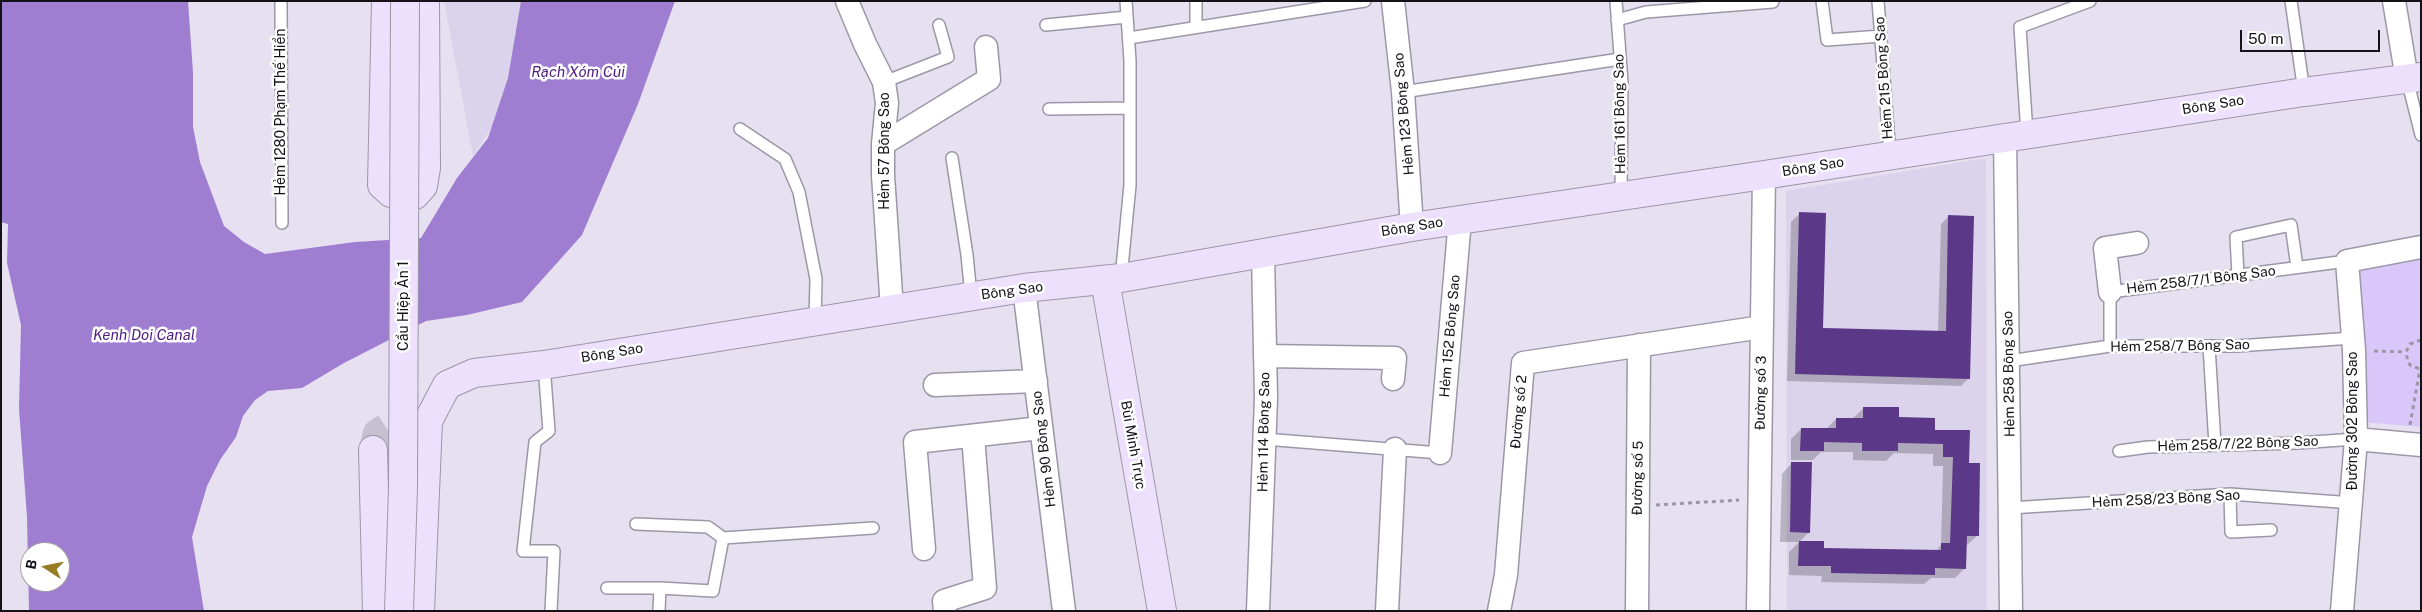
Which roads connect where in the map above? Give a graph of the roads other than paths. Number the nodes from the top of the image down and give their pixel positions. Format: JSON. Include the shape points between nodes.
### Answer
{"nodes":[{"id":1,"x":282,"y":1,"type":"edge"},
{"id":2,"x":386,"y":1,"type":"edge"},
{"id":3,"x":405,"y":1,"type":"edge"},
{"id":4,"x":425,"y":1,"type":"edge"},
{"id":5,"x":847,"y":1,"type":"edge"},
{"id":6,"x":1126,"y":1,"type":"edge"},
{"id":7,"x":1196,"y":1,"type":"edge"},
{"id":8,"x":1365,"y":1,"type":"edge"},
{"id":9,"x":1393,"y":1,"type":"edge"},
{"id":10,"x":1616,"y":1,"type":"edge"},
{"id":11,"x":1822,"y":1,"type":"edge"},
{"id":12,"x":1878,"y":1,"type":"edge"},
{"id":13,"x":2090,"y":1,"type":"edge"},
{"id":14,"x":2291,"y":1,"type":"edge"},
{"id":15,"x":2394,"y":1,"type":"edge"},
{"id":16,"x":1773,"y":2,"type":"edge"},
{"id":17,"x":1127,"y":17,"type":"junction"},
{"id":18,"x":1617,"y":20,"type":"junction"},
{"id":19,"x":939,"y":25,"type":"dead end"},
{"id":20,"x":1046,"y":25,"type":"dead end"},
{"id":21,"x":1196,"y":27,"type":"junction"},
{"id":22,"x":1881,"y":36,"type":"junction"},
{"id":23,"x":1129,"y":38,"type":"junction"},
{"id":24,"x":986,"y":48,"type":"dead end"},
{"id":25,"x":1620,"y":59,"type":"junction"},
{"id":26,"x":2414,"y":78,"type":"edge"},
{"id":27,"x":884,"y":82,"type":"junction"},
{"id":28,"x":1403,"y":92,"type":"junction"},
{"id":29,"x":2304,"y":92,"type":"junction"},
{"id":30,"x":1130,"y":108,"type":"junction"},
{"id":31,"x":1049,"y":109,"type":"dead end"},
{"id":32,"x":740,"y":129,"type":"dead end"},
{"id":33,"x":2016,"y":135,"type":"junction"},
{"id":34,"x":2421,"y":135,"type":"edge"},
{"id":35,"x":883,"y":144,"type":"junction"},
{"id":36,"x":1890,"y":155,"type":"junction"},
{"id":37,"x":952,"y":158,"type":"dead end"},
{"id":38,"x":1764,"y":175,"type":"junction"},
{"id":39,"x":1621,"y":196,"type":"junction"},
{"id":40,"x":1460,"y":219,"type":"junction"},
{"id":41,"x":282,"y":223,"type":"dead end"},
{"id":42,"x":1412,"y":227,"type":"junction"},
{"id":43,"x":2137,"y":243,"type":"dead end"},
{"id":44,"x":2421,"y":247,"type":"edge"},
{"id":45,"x":1263,"y":254,"type":"junction"},
{"id":46,"x":2347,"y":261,"type":"junction"},
{"id":47,"x":2298,"y":268,"type":"junction"},
{"id":48,"x":2238,"y":275,"type":"junction"},
{"id":49,"x":1113,"y":279,"type":"junction"},
{"id":50,"x":1024,"y":288,"type":"junction"},
{"id":51,"x":2110,"y":292,"type":"junction"},
{"id":52,"x":971,"y":296,"type":"junction"},
{"id":53,"x":892,"y":309,"type":"junction"},
{"id":54,"x":815,"y":321,"type":"junction"},
{"id":55,"x":1762,"y":327,"type":"junction"},
{"id":56,"x":2354,"y":344,"type":"junction"},
{"id":57,"x":1639,"y":346,"type":"junction"},
{"id":58,"x":2110,"y":346,"type":"junction"},
{"id":59,"x":2209,"y":346,"type":"junction"},
{"id":60,"x":1265,"y":356,"type":"junction"},
{"id":61,"x":2008,"y":362,"type":"junction"},
{"id":62,"x":544,"y":365,"type":"junction"},
{"id":63,"x":1393,"y":379,"type":"dead end"},
{"id":64,"x":1036,"y":380,"type":"junction"},
{"id":65,"x":935,"y":385,"type":"dead end"},
{"id":66,"x":1042,"y":428,"type":"junction"},
{"id":67,"x":973,"y":436,"type":"junction"},
{"id":68,"x":1264,"y":439,"type":"junction"},
{"id":69,"x":2356,"y":439,"type":"junction"},
{"id":70,"x":2414,"y":444,"type":"edge"},
{"id":71,"x":2215,"y":445,"type":"junction"},
{"id":72,"x":1395,"y":449,"type":"junction"},
{"id":73,"x":373,"y":450,"type":"tunnel mouth"},
{"id":74,"x":2120,"y":451,"type":"dead end"},
{"id":75,"x":1440,"y":453,"type":"joint"},
{"id":76,"x":2230,"y":494,"type":"junction"},
{"id":77,"x":2352,"y":503,"type":"junction"},
{"id":78,"x":2010,"y":508,"type":"junction"},
{"id":79,"x":636,"y":524,"type":"dead end"},
{"id":80,"x":872,"y":528,"type":"dead end"},
{"id":81,"x":2271,"y":530,"type":"dead end"},
{"id":82,"x":723,"y":538,"type":"junction"},
{"id":83,"x":924,"y":549,"type":"dead end"},
{"id":84,"x":607,"y":588,"type":"dead end"},
{"id":85,"x":660,"y":588,"type":"junction"},
{"id":86,"x":377,"y":611,"type":"edge"},
{"id":87,"x":399,"y":611,"type":"edge"},
{"id":88,"x":420,"y":611,"type":"edge"},
{"id":89,"x":551,"y":611,"type":"edge"},
{"id":90,"x":659,"y":611,"type":"edge"},
{"id":91,"x":945,"y":611,"type":"edge"},
{"id":92,"x":1064,"y":611,"type":"edge"},
{"id":93,"x":1162,"y":611,"type":"edge"},
{"id":94,"x":1258,"y":611,"type":"edge"},
{"id":95,"x":1387,"y":611,"type":"edge"},
{"id":96,"x":1499,"y":611,"type":"edge"},
{"id":97,"x":1637,"y":611,"type":"edge"},
{"id":98,"x":1758,"y":611,"type":"edge"},
{"id":99,"x":2011,"y":611,"type":"edge"},
{"id":100,"x":2342,"y":611,"type":"edge"}],
"edges":[{"from":1,"to":41,"type":"lane","name":"Hẻm 1280 Phạm Thế Hiển"},
{"from":2,"to":4,"type":"street","via":[[382,185],[391,193],[415,195],[423,186],[426,168]]},
{"from":3,"to":87,"type":"street","name":"Cầu Hiệp Ân 1","bridge":true,"via":[[403,488]]},
{"from":5,"to":27,"type":"street","name":"Hẻm 57 Bông Sao"},
{"from":6,"to":17,"type":"lane"},
{"from":7,"to":21,"type":"lane"},
{"from":8,"to":21,"type":"lane"},
{"from":9,"to":28,"type":"street","name":"Hẻm 123 Bông Sao"},
{"from":10,"to":18,"type":"lane","name":"Hẻm 161 Bông Sao"},
{"from":11,"to":22,"type":"lane","via":[[1827,40]]},
{"from":12,"to":22,"type":"lane","name":"Hẻm 215 Bông Sao"},
{"from":13,"to":33,"type":"lane","via":[[2020,27]]},
{"from":14,"to":29,"type":"lane"},
{"from":15,"to":26,"type":"street"},
{"from":16,"to":18,"type":"lane","via":[[1646,12]]},
{"from":17,"to":20,"type":"lane"},
{"from":17,"to":23,"type":"lane"},
{"from":18,"to":25,"type":"lane","name":"Hẻm 161 Bông Sao"},
{"from":19,"to":27,"type":"lane","via":[[948,57]]},
{"from":21,"to":23,"type":"lane"},
{"from":22,"to":36,"type":"lane","name":"Hẻm 215 Bông Sao"},
{"from":23,"to":30,"type":"lane"},
{"from":24,"to":35,"type":"street","via":[[989,79]]},
{"from":25,"to":28,"type":"lane"},
{"from":25,"to":39,"type":"lane","name":"Hẻm 161 Bông Sao"},
{"from":26,"to":29,"type":"street","name":"Bông Sao"},
{"from":26,"to":34,"type":"lane"},
{"from":27,"to":35,"type":"street","name":"Hẻm 57 Bông Sao","via":[[887,103]]},
{"from":28,"to":42,"type":"street","name":"Hẻm 123 Bông Sao"},
{"from":29,"to":33,"type":"street","name":"Bông Sao"},
{"from":30,"to":31,"type":"lane"},
{"from":30,"to":49,"type":"lane","via":[[1130,185]]},
{"from":32,"to":54,"type":"lane","via":[[785,159],[799,192],[816,279]]},
{"from":33,"to":36,"type":"street","name":"Bông Sao"},
{"from":33,"to":61,"type":"street","name":"Hẻm 258 Bông Sao"},
{"from":35,"to":53,"type":"street","name":"Hẻm 57 Bông Sao"},
{"from":36,"to":38,"type":"street","name":"Bông Sao"},
{"from":37,"to":52,"type":"lane"},
{"from":38,"to":39,"type":"street","name":"Bông Sao"},
{"from":38,"to":55,"type":"street","name":"Đường số 3"},
{"from":39,"to":40,"type":"street","name":"Bông Sao"},
{"from":40,"to":42,"type":"street","name":"Bông Sao"},
{"from":40,"to":75,"type":"street","name":"Hẻm 152 Bông Sao"},
{"from":42,"to":45,"type":"street","name":"Bông Sao"},
{"from":43,"to":51,"type":"street","via":[[2105,248]]},
{"from":44,"to":46,"type":"street"},
{"from":45,"to":49,"type":"street","name":"Bông Sao"},
{"from":45,"to":60,"type":"street","name":"Hẻm 114 Bông Sao"},
{"from":46,"to":47,"type":"lane","name":"Hẻm 258/7/1 Bông Sao"},
{"from":46,"to":56,"type":"street","name":"Đường 302 Bông Sao"},
{"from":47,"to":48,"type":"lane","name":"Hẻm 258/7/1 Bông Sao"},
{"from":47,"to":48,"type":"lane","via":[[2291,225],[2236,237]]},
{"from":48,"to":51,"type":"lane","name":"Hẻm 258/7/1 Bông Sao"},
{"from":49,"to":50,"type":"street","name":"Bông Sao"},
{"from":49,"to":93,"type":"street","name":"Bùi Minh Trực"},
{"from":50,"to":52,"type":"street","name":"Bông Sao"},
{"from":50,"to":64,"type":"street","name":"Hẻm 90 Bông Sao"},
{"from":51,"to":58,"type":"lane","name":"Hẻm 258/7/1 Bông Sao"},
{"from":52,"to":53,"type":"street","name":"Bông Sao"},
{"from":53,"to":54,"type":"street","name":"Bông Sao"},
{"from":54,"to":62,"type":"street","name":"Bông Sao"},
{"from":55,"to":57,"type":"street","name":"Đường số 2"},
{"from":55,"to":98,"type":"street","name":"Đường số 3"},
{"from":56,"to":59,"type":"lane","name":"Hẻm 258/7 Bông Sao"},
{"from":56,"to":69,"type":"street","name":"Đường 302 Bông Sao"},
{"from":57,"to":96,"type":"street","name":"Đường số 2","via":[[1523,364],[1506,575]]},
{"from":57,"to":97,"type":"street","name":"Đường số 5"},
{"from":58,"to":59,"type":"lane","name":"Hẻm 258/7 Bông Sao"},
{"from":58,"to":61,"type":"lane","name":"Hẻm 258/7 Bông Sao"},
{"from":59,"to":71,"type":"lane"},
{"from":60,"to":63,"type":"street","via":[[1395,358]]},
{"from":60,"to":68,"type":"street","name":"Hẻm 114 Bông Sao"},
{"from":61,"to":78,"type":"street","name":"Hẻm 258 Bông Sao"},
{"from":62,"to":88,"type":"street","name":"Bông Sao","via":[[474,373],[447,384],[428,421]]},
{"from":62,"to":89,"type":"lane","via":[[549,431],[535,442],[523,551],[554,551]]},
{"from":64,"to":65,"type":"street"},
{"from":64,"to":66,"type":"street","name":"Hẻm 90 Bông Sao"},
{"from":66,"to":67,"type":"street"},
{"from":66,"to":92,"type":"street","name":"Hẻm 90 Bông Sao"},
{"from":67,"to":83,"type":"street","via":[[915,442]]},
{"from":67,"to":91,"type":"street","via":[[985,588],[944,601]]},
{"from":68,"to":72,"type":"lane"},
{"from":68,"to":94,"type":"street","name":"Hẻm 114 Bông Sao"},
{"from":69,"to":70,"type":"street"},
{"from":69,"to":71,"type":"lane","name":"Hẻm 258/7/22 Bông Sao"},
{"from":69,"to":77,"type":"street","name":"Đường 302 Bông Sao"},
{"from":71,"to":74,"type":"lane","name":"Hẻm 258/7/22 Bông Sao"},
{"from":72,"to":75,"type":"lane"},
{"from":72,"to":95,"type":"street"},
{"from":73,"to":86,"type":"street"},
{"from":76,"to":77,"type":"lane","name":"Hẻm 258/23 Bông Sao"},
{"from":76,"to":78,"type":"lane","name":"Hẻm 258/23 Bông Sao"},
{"from":76,"to":81,"type":"lane","via":[[2231,532]]},
{"from":77,"to":100,"type":"street","name":"Đường 302 Bông Sao"},
{"from":78,"to":99,"type":"street","name":"Hẻm 258 Bông Sao"},
{"from":79,"to":82,"type":"lane","via":[[708,527]]},
{"from":80,"to":82,"type":"lane"},
{"from":82,"to":85,"type":"lane","via":[[713,591]]},
{"from":84,"to":85,"type":"lane"},
{"from":85,"to":90,"type":"lane"}]}
